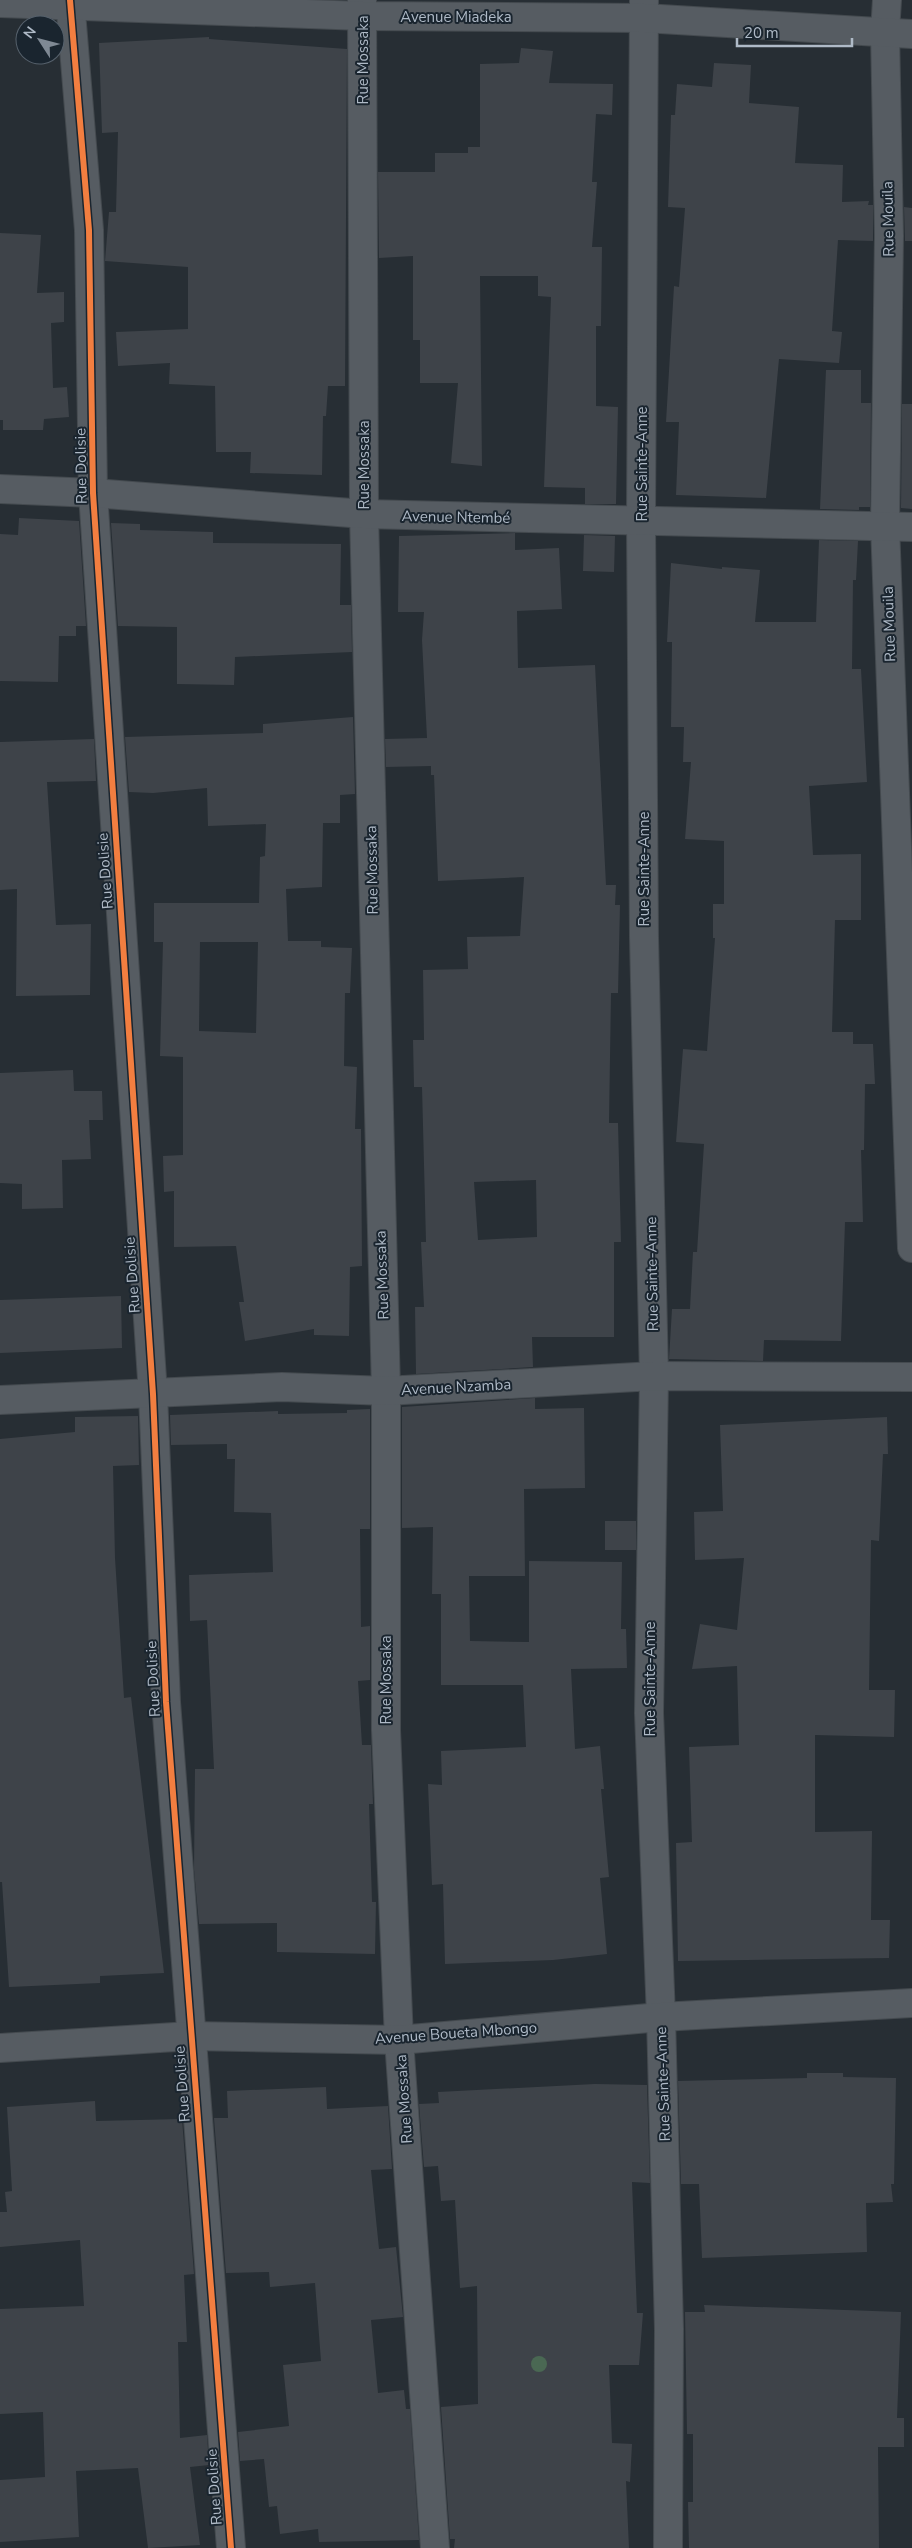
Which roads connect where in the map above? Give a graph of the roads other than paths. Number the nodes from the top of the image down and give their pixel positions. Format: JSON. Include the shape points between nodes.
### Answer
{"nodes":[{"id":1,"x":888,"y":0,"type":"edge"},
{"id":2,"x":0,"y":3,"type":"edge"},
{"id":3,"x":70,"y":3,"type":"edge"},
{"id":4,"x":363,"y":8,"type":"edge"},
{"id":5,"x":644,"y":9,"type":"edge"},
{"id":6,"x":885,"y":32,"type":"junction"},
{"id":7,"x":912,"y":34,"type":"edge"},
{"id":8,"x":0,"y":489,"type":"edge"},
{"id":9,"x":93,"y":493,"type":"junction"},
{"id":10,"x":364,"y":514,"type":"junction"},
{"id":11,"x":641,"y":521,"type":"junction"},
{"id":12,"x":885,"y":525,"type":"junction"},
{"id":13,"x":912,"y":527,"type":"edge"},
{"id":14,"x":912,"y":1248,"type":"edge"},
{"id":15,"x":654,"y":1376,"type":"junction"},
{"id":16,"x":912,"y":1377,"type":"edge"},
{"id":17,"x":386,"y":1391,"type":"junction"},
{"id":18,"x":153,"y":1394,"type":"junction"},
{"id":19,"x":0,"y":1400,"type":"edge"},
{"id":20,"x":912,"y":2004,"type":"edge"},
{"id":21,"x":661,"y":2017,"type":"junction"},
{"id":22,"x":191,"y":2036,"type":"junction"},
{"id":23,"x":399,"y":2040,"type":"junction"},
{"id":24,"x":0,"y":2048,"type":"edge"},
{"id":25,"x":231,"y":2548,"type":"edge"},
{"id":26,"x":435,"y":2548,"type":"edge"},
{"id":27,"x":668,"y":2548,"type":"edge"}],
"edges":[{"from":1,"to":6,"type":"street","name":"Rue Mouila"},
{"from":2,"to":3,"type":"street","name":"Avenue Miadeka"},
{"from":3,"to":4,"type":"street","name":"Avenue Miadeka"},
{"from":3,"to":9,"type":"street","name":"Rue Dolisie","via":[[89,230]]},
{"from":4,"to":5,"type":"street","name":"Avenue Miadeka"},
{"from":4,"to":10,"type":"street","name":"Rue Mossaka"},
{"from":5,"to":6,"type":"street","name":"Avenue Miadeka"},
{"from":5,"to":11,"type":"street","name":"Rue Sainte-Anne"},
{"from":6,"to":7,"type":"street","name":"Avenue Miadeka"},
{"from":6,"to":12,"type":"street","name":"Rue Mouila","via":[[888,236]]},
{"from":8,"to":9,"type":"street","name":"Avenue Ntembé"},
{"from":9,"to":10,"type":"street","name":"Avenue Ntembé"},
{"from":9,"to":18,"type":"street","name":"Rue Dolisie"},
{"from":10,"to":11,"type":"street","name":"Avenue Ntembé"},
{"from":10,"to":17,"type":"street","name":"Rue Mossaka"},
{"from":11,"to":12,"type":"street","name":"Avenue Ntembé"},
{"from":11,"to":15,"type":"street","name":"Rue Sainte-Anne","via":[[644,937]]},
{"from":12,"to":13,"type":"street","name":"Avenue Ntembé"},
{"from":12,"to":14,"type":"street","name":"Rue Mouila"},
{"from":15,"to":16,"type":"street","name":"Avenue Nzamba"},
{"from":15,"to":17,"type":"street","name":"Avenue Nzamba"},
{"from":15,"to":21,"type":"street","name":"Rue Sainte-Anne","via":[[649,1713]]},
{"from":17,"to":18,"type":"street","name":"Avenue Nzamba","via":[[282,1387]]},
{"from":17,"to":23,"type":"street","name":"Rue Mossaka","via":[[386,1730]]},
{"from":18,"to":19,"type":"street","name":"Avenue Nzamba"},
{"from":18,"to":22,"type":"street","name":"Rue Dolisie","via":[[166,1702]]},
{"from":20,"to":21,"type":"street","name":"Avenue Boueta Mbongo"},
{"from":21,"to":23,"type":"street","name":"Avenue Boueta Mbongo"},
{"from":21,"to":27,"type":"street","name":"Rue Sainte-Anne","via":[[669,2329]]},
{"from":22,"to":23,"type":"street","name":"Avenue Boueta Mbongo"},
{"from":22,"to":24,"type":"street","name":"Avenue Boueta Mbongo"},
{"from":22,"to":25,"type":"street","name":"Rue Dolisie"},
{"from":23,"to":26,"type":"street","name":"Rue Mossaka"}]}
